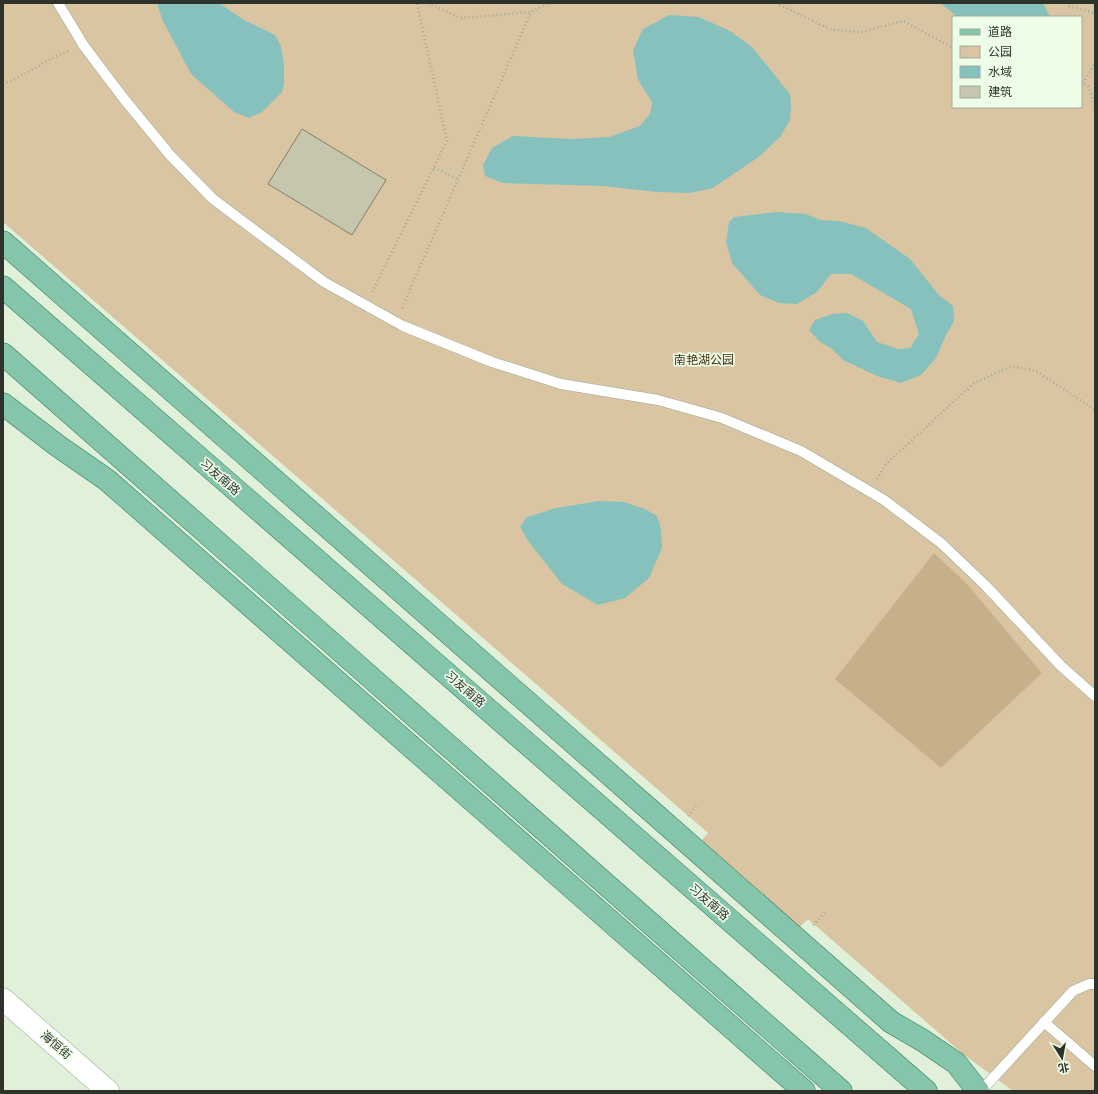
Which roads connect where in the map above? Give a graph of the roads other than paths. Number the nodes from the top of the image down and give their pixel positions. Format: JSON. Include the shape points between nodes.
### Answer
{"nodes":[{"id":1,"x":58,"y":3,"type":"edge"},
{"id":2,"x":3,"y":242,"type":"edge"},
{"id":3,"x":3,"y":288,"type":"edge"},
{"id":4,"x":3,"y":354,"type":"edge"},
{"id":5,"x":3,"y":404,"type":"edge"},
{"id":6,"x":1095,"y":696,"type":"edge"},
{"id":7,"x":1095,"y":984,"type":"edge"},
{"id":8,"x":3,"y":999,"type":"edge"},
{"id":9,"x":1044,"y":1022,"type":"junction"},
{"id":10,"x":1095,"y":1066,"type":"edge"},
{"id":11,"x":108,"y":1091,"type":"edge"},
{"id":12,"x":804,"y":1091,"type":"edge"},
{"id":13,"x":841,"y":1091,"type":"edge"},
{"id":14,"x":926,"y":1091,"type":"edge"},
{"id":15,"x":978,"y":1091,"type":"edge"},
{"id":16,"x":981,"y":1091,"type":"edge"}],
"edges":[{"from":1,"to":6,"type":"lane","via":[[84,46],[170,155],[213,199],[324,282],[396,322],[492,362],[561,384],[658,400],[722,418],[801,451],[884,500],[940,542],[985,585],[1061,666]]},
{"from":2,"to":15,"type":"main road","via":[[891,1022],[956,1063]]},
{"from":3,"to":14,"type":"main road","name":"习友南路"},
{"from":4,"to":13,"type":"main road"},
{"from":5,"to":12,"type":"main road","via":[[107,480]]},
{"from":7,"to":9,"type":"lane","via":[[1072,991]]},
{"from":8,"to":11,"type":"street","name":"海恒街"},
{"from":9,"to":10,"type":"lane"},
{"from":9,"to":16,"type":"lane"}]}
